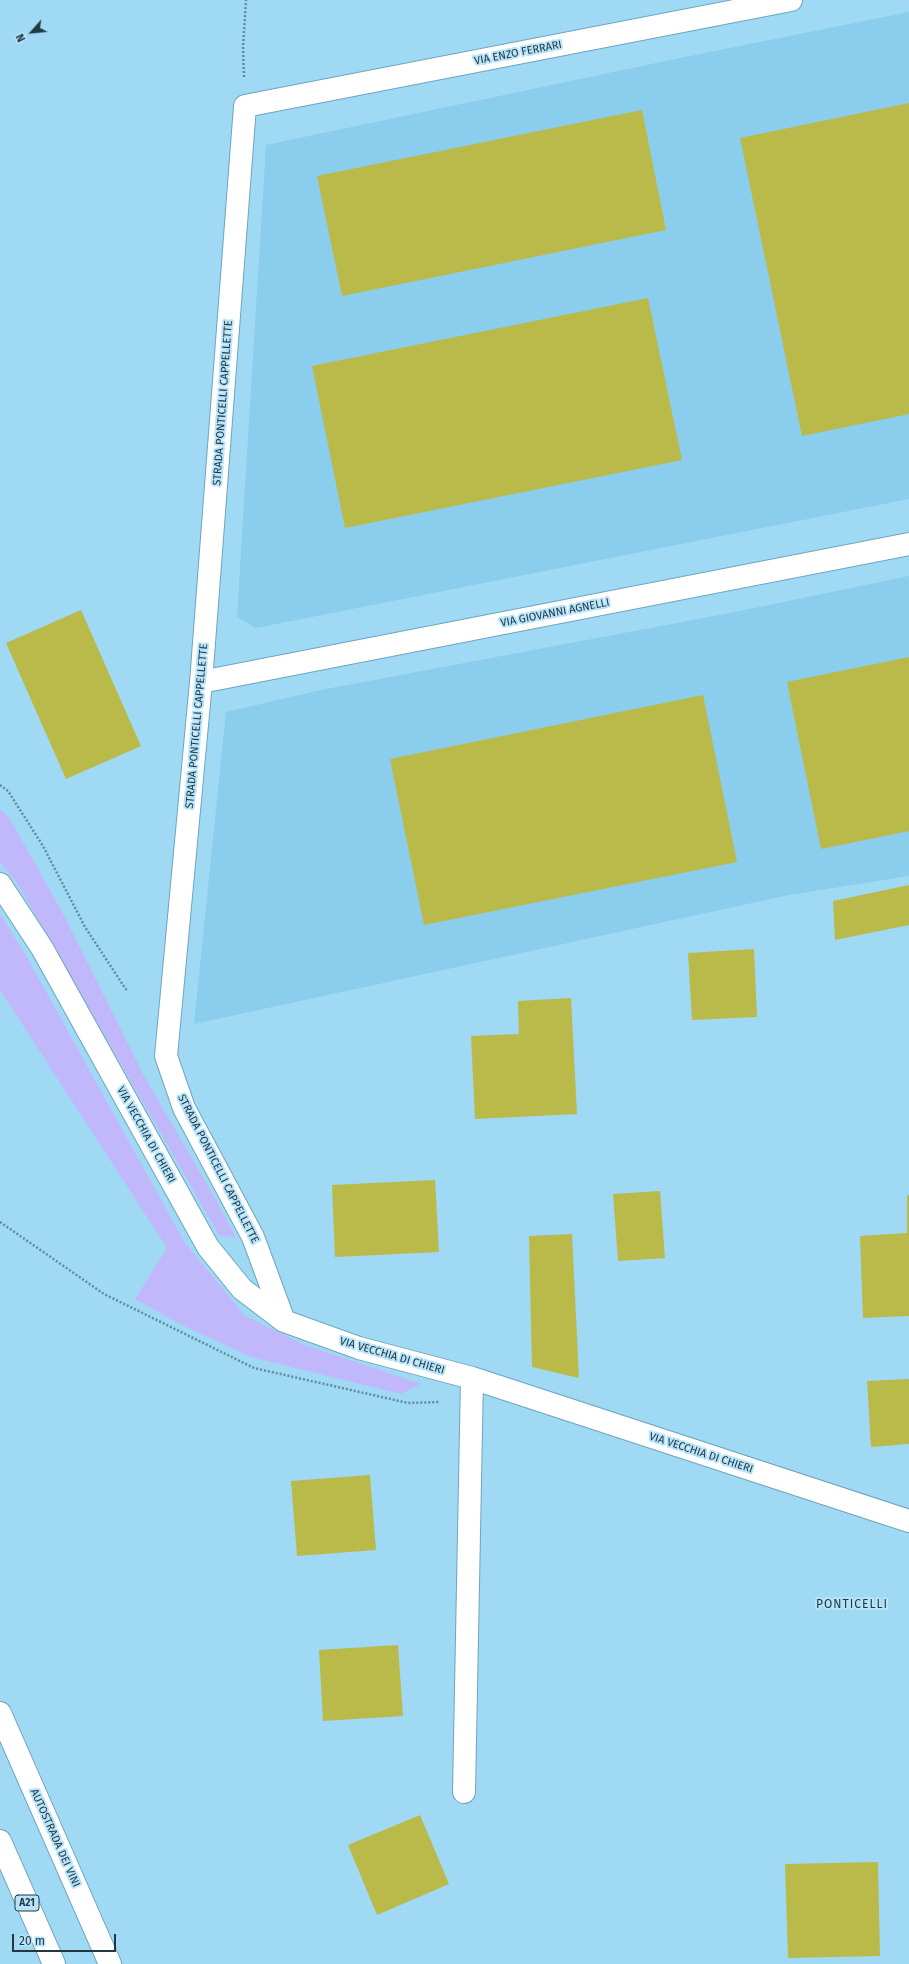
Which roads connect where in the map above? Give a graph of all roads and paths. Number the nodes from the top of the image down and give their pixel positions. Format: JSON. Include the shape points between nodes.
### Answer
{"nodes":[{"id":1,"x":246,"y":0,"type":"edge"},
{"id":2,"x":791,"y":0,"type":"edge"},
{"id":3,"x":245,"y":106,"type":"junction"},
{"id":4,"x":909,"y":544,"type":"edge"},
{"id":5,"x":201,"y":682,"type":"junction"},
{"id":6,"x":0,"y":785,"type":"edge"},
{"id":7,"x":0,"y":884,"type":"edge"},
{"id":8,"x":127,"y":991,"type":"dead end"},
{"id":9,"x":0,"y":1222,"type":"edge"},
{"id":10,"x":284,"y":1321,"type":"junction"},
{"id":11,"x":472,"y":1378,"type":"junction"},
{"id":12,"x":472,"y":1400,"type":"junction"},
{"id":13,"x":909,"y":1521,"type":"edge"},
{"id":14,"x":0,"y":1712,"type":"edge"},
{"id":15,"x":464,"y":1792,"type":"dead end"},
{"id":16,"x":0,"y":1841,"type":"edge"},
{"id":17,"x":54,"y":1964,"type":"edge"},
{"id":18,"x":110,"y":1964,"type":"edge"}],
"edges":[{"from":1,"to":3,"type":"path","via":[[243,48]]},
{"from":2,"to":3,"type":"main road","name":"VIA ENZO FERRARI"},
{"from":3,"to":5,"type":"main road","name":"STRADA PONTICELLI CAPPELLETTE"},
{"from":4,"to":5,"type":"main road","name":"VIA GIOVANNI AGNELLI"},
{"from":5,"to":10,"type":"main road","name":"STRADA PONTICELLI CAPPELLETTE","via":[[166,1056],[184,1108],[253,1237]]},
{"from":6,"to":8,"type":"path","via":[[8,791],[43,846],[85,927]]},
{"from":7,"to":10,"type":"main road","name":"VIA VECCHIA DI CHIERI","via":[[42,948],[208,1247],[242,1289]]},
{"from":9,"to":12,"type":"path","via":[[104,1294],[254,1368],[408,1403]]},
{"from":10,"to":11,"type":"main road","name":"VIA VECCHIA DI CHIERI","via":[[359,1348]]},
{"from":11,"to":12,"type":"main road"},
{"from":11,"to":13,"type":"main road","name":"VIA VECCHIA DI CHIERI"},
{"from":12,"to":15,"type":"main road"},
{"from":14,"to":18,"type":"main road","name":"AUTOSTRADA DEI VINI"},
{"from":16,"to":17,"type":"main road","number":"A21"}]}
